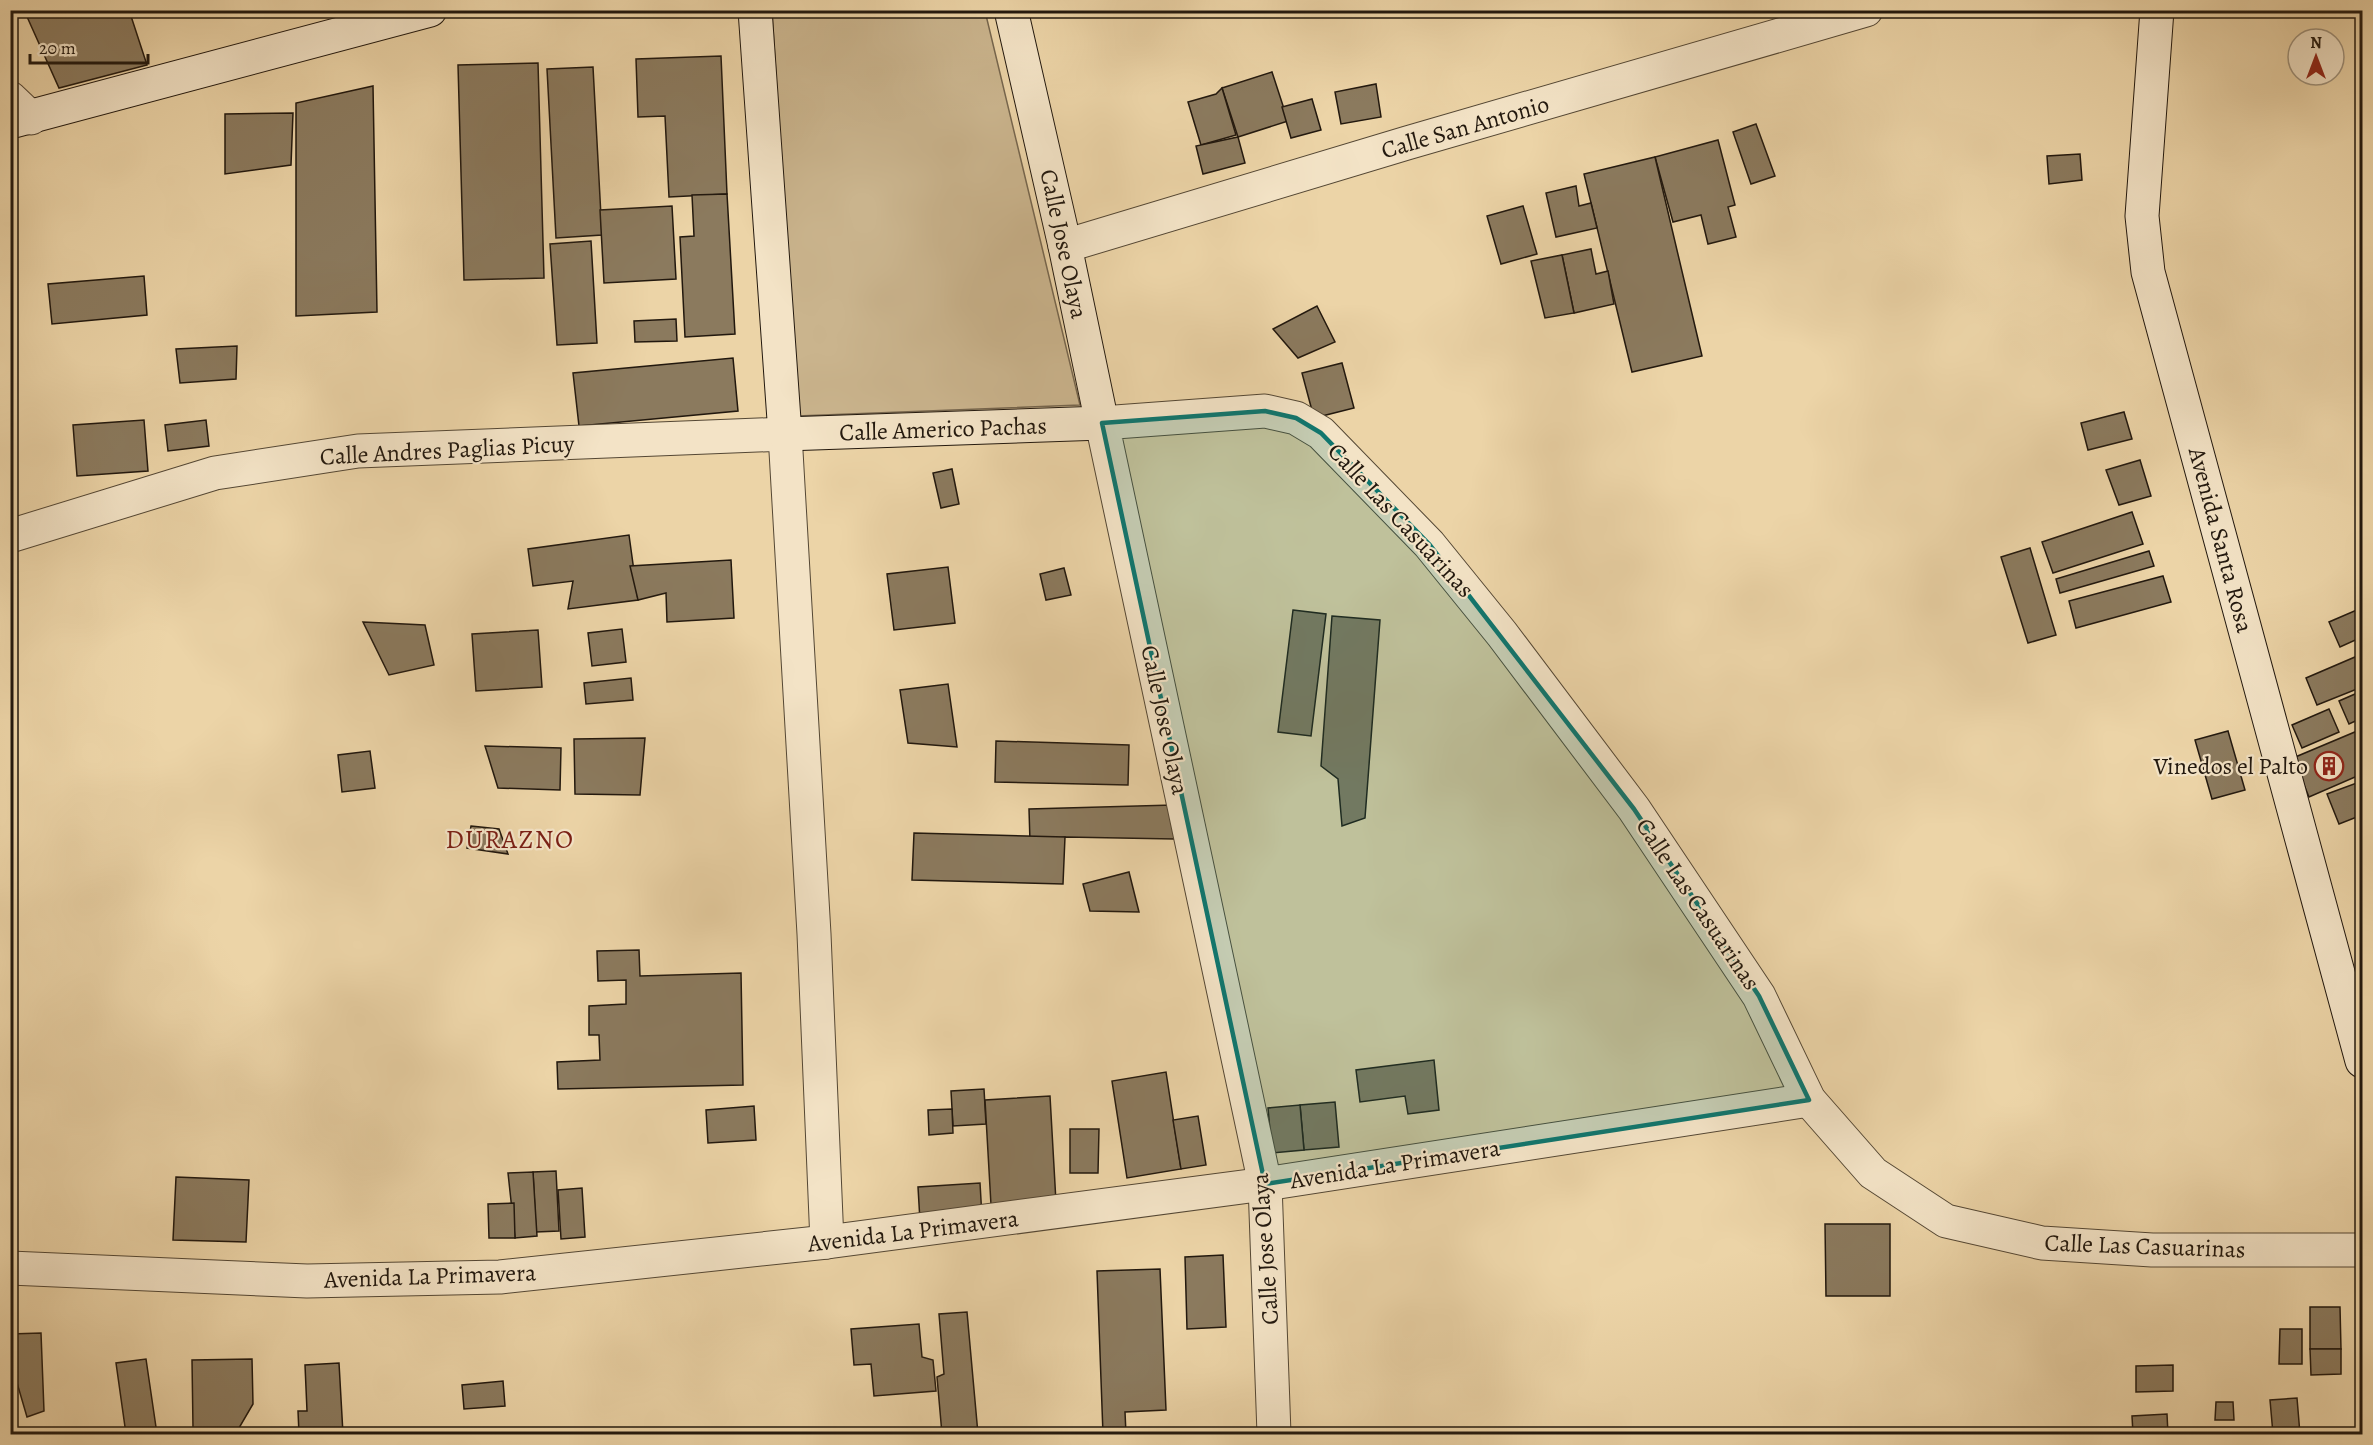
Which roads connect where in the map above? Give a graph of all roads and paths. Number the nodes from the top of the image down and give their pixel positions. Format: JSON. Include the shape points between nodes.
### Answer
{"nodes":[{"id":1,"x":430,"y":10,"type":"edge"},
{"id":2,"x":755,"y":10,"type":"edge"},
{"id":3,"x":1011,"y":10,"type":"edge"},
{"id":4,"x":1866,"y":10,"type":"edge"},
{"id":5,"x":2157,"y":10,"type":"edge"},
{"id":6,"x":17,"y":113,"type":"edge"},
{"id":7,"x":1065,"y":246,"type":"junction"},
{"id":8,"x":1102,"y":423,"type":"junction"},
{"id":9,"x":785,"y":434,"type":"junction"},
{"id":10,"x":10,"y":536,"type":"edge"},
{"id":11,"x":2362,"y":1061,"type":"edge"},
{"id":12,"x":1809,"y":1100,"type":"junction"},
{"id":13,"x":1264,"y":1184,"type":"junction"},
{"id":14,"x":827,"y":1242,"type":"junction"},
{"id":15,"x":2362,"y":1250,"type":"edge"},
{"id":16,"x":10,"y":1268,"type":"edge"},
{"id":17,"x":1274,"y":1434,"type":"edge"}],
"edges":[{"from":1,"to":6,"type":"street"},
{"from":2,"to":9,"type":"street"},
{"from":3,"to":7,"type":"street","name":"Calle Jose Olaya"},
{"from":4,"to":7,"type":"street","name":"Calle San Antonio"},
{"from":5,"to":11,"type":"street","name":"Avenida Santa Rosa","via":[[2142,216],[2148,272]]},
{"from":7,"to":8,"type":"street","name":"Calle Jose Olaya"},
{"from":8,"to":9,"type":"street","name":"Calle Americo Pachas"},
{"from":8,"to":12,"type":"street","name":"Calle Las Casuarinas","via":[[1265,411],[1296,418],[1321,433],[1429,544],[1634,808],[1760,996]]},
{"from":8,"to":13,"type":"street","name":"Calle Jose Olaya"},
{"from":9,"to":10,"type":"street","name":"Calle Andres Paglias Picuy","via":[[358,451],[215,473]]},
{"from":9,"to":14,"type":"street"},
{"from":12,"to":13,"type":"street","name":"Avenida La Primavera"},
{"from":12,"to":15,"type":"street","name":"Calle Las Casuarinas","via":[[1872,1173],[1946,1221],[2042,1243],[2152,1250]]},
{"from":13,"to":14,"type":"street","name":"Avenida La Primavera"},
{"from":13,"to":17,"type":"street","name":"Calle Jose Olaya"},
{"from":14,"to":16,"type":"street","name":"Avenida La Primavera","via":[[500,1277],[307,1281]]}]}
